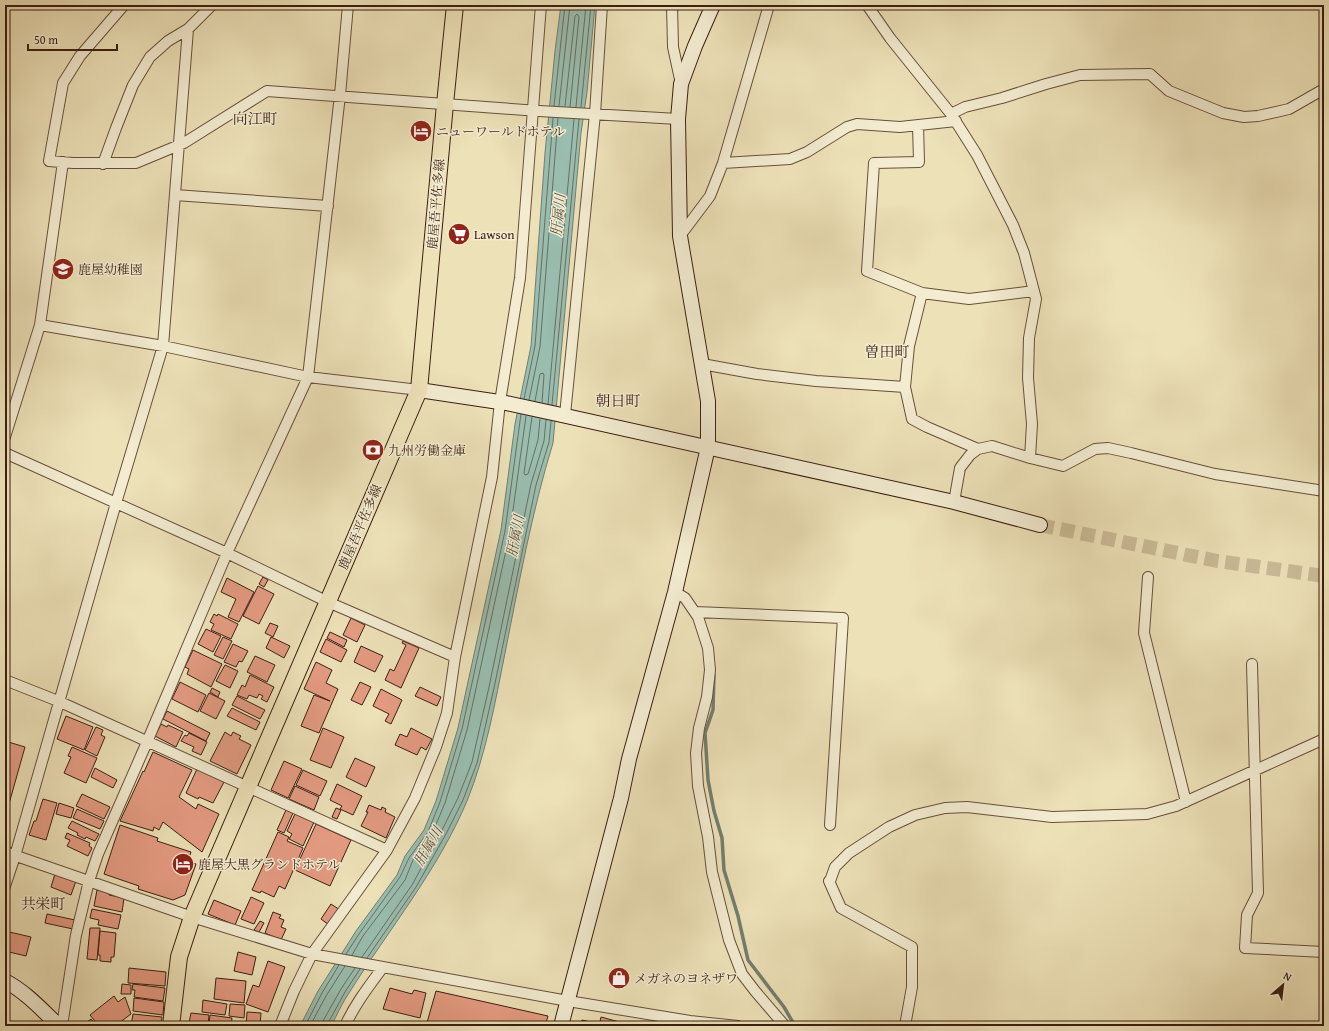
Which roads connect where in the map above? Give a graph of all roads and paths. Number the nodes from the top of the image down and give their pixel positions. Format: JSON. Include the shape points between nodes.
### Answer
{"nodes":[{"id":1,"x":124,"y":5,"type":"edge"},
{"id":2,"x":212,"y":5,"type":"edge"},
{"id":3,"x":348,"y":5,"type":"edge"},
{"id":4,"x":455,"y":5,"type":"edge"},
{"id":5,"x":541,"y":5,"type":"edge"},
{"id":6,"x":602,"y":5,"type":"edge"},
{"id":7,"x":672,"y":5,"type":"edge"},
{"id":8,"x":713,"y":5,"type":"edge"},
{"id":9,"x":769,"y":5,"type":"edge"},
{"id":10,"x":867,"y":5,"type":"edge"},
{"id":11,"x":188,"y":29,"type":"junction"},
{"id":12,"x":681,"y":84,"type":"junction"},
{"id":13,"x":1324,"y":89,"type":"edge"},
{"id":14,"x":340,"y":96,"type":"junction"},
{"id":15,"x":445,"y":104,"type":"junction"},
{"id":16,"x":536,"y":111,"type":"junction"},
{"id":17,"x":592,"y":114,"type":"junction"},
{"id":18,"x":954,"y":117,"type":"junction"},
{"id":19,"x":678,"y":119,"type":"junction"},
{"id":20,"x":918,"y":125,"type":"junction"},
{"id":21,"x":179,"y":146,"type":"junction"},
{"id":22,"x":63,"y":162,"type":"junction"},
{"id":23,"x":723,"y":163,"type":"junction"},
{"id":24,"x":103,"y":164,"type":"junction"},
{"id":25,"x":175,"y":195,"type":"junction"},
{"id":26,"x":328,"y":206,"type":"junction"},
{"id":27,"x":680,"y":236,"type":"junction"},
{"id":28,"x":1034,"y":291,"type":"junction"},
{"id":29,"x":922,"y":293,"type":"junction"},
{"id":30,"x":40,"y":325,"type":"junction"},
{"id":31,"x":163,"y":346,"type":"junction"},
{"id":32,"x":702,"y":364,"type":"junction"},
{"id":33,"x":308,"y":377,"type":"junction"},
{"id":34,"x":905,"y":387,"type":"junction"},
{"id":35,"x":419,"y":390,"type":"junction"},
{"id":36,"x":503,"y":402,"type":"junction"},
{"id":37,"x":561,"y":414,"type":"junction"},
{"id":38,"x":5,"y":437,"type":"edge"},
{"id":39,"x":708,"y":447,"type":"junction"},
{"id":40,"x":978,"y":449,"type":"junction"},
{"id":41,"x":5,"y":453,"type":"edge"},
{"id":42,"x":1030,"y":458,"type":"junction"},
{"id":43,"x":1324,"y":491,"type":"edge"},
{"id":44,"x":954,"y":502,"type":"junction"},
{"id":45,"x":116,"y":503,"type":"junction"},
{"id":46,"x":1040,"y":525,"type":"tunnel mouth"},
{"id":47,"x":227,"y":553,"type":"junction"},
{"id":48,"x":1148,"y":577,"type":"dead end"},
{"id":49,"x":674,"y":592,"type":"junction"},
{"id":50,"x":328,"y":602,"type":"junction"},
{"id":51,"x":695,"y":612,"type":"junction"},
{"id":52,"x":455,"y":657,"type":"junction"},
{"id":53,"x":1252,"y":664,"type":"dead end"},
{"id":54,"x":5,"y":680,"type":"edge"},
{"id":55,"x":58,"y":701,"type":"junction"},
{"id":56,"x":1324,"y":739,"type":"edge"},
{"id":57,"x":147,"y":742,"type":"junction"},
{"id":58,"x":1255,"y":770,"type":"junction"},
{"id":59,"x":248,"y":787,"type":"junction"},
{"id":60,"x":1186,"y":802,"type":"junction"},
{"id":61,"x":830,"y":825,"type":"dead end"},
{"id":62,"x":387,"y":850,"type":"junction"},
{"id":63,"x":5,"y":852,"type":"edge"},
{"id":64,"x":15,"y":856,"type":"junction"},
{"id":65,"x":89,"y":881,"type":"junction"},
{"id":66,"x":5,"y":886,"type":"edge"},
{"id":67,"x":192,"y":917,"type":"junction"},
{"id":68,"x":1324,"y":952,"type":"edge"},
{"id":69,"x":316,"y":955,"type":"junction"},
{"id":70,"x":378,"y":966,"type":"junction"},
{"id":71,"x":5,"y":981,"type":"edge"},
{"id":72,"x":568,"y":1001,"type":"junction"},
{"id":73,"x":58,"y":1026,"type":"edge"},
{"id":74,"x":62,"y":1026,"type":"edge"},
{"id":75,"x":171,"y":1026,"type":"edge"},
{"id":76,"x":280,"y":1026,"type":"edge"},
{"id":77,"x":345,"y":1026,"type":"edge"},
{"id":78,"x":561,"y":1026,"type":"edge"},
{"id":79,"x":738,"y":1026,"type":"edge"},
{"id":80,"x":785,"y":1026,"type":"edge"},
{"id":81,"x":905,"y":1026,"type":"edge"}],
"edges":[{"from":1,"to":22,"type":"street","via":[[80,56],[63,83],[48,161]]},
{"from":2,"to":11,"type":"street"},
{"from":3,"to":14,"type":"street"},
{"from":4,"to":15,"type":"main road","name":"鹿屋吾平佐多線"},
{"from":5,"to":16,"type":"street"},
{"from":6,"to":17,"type":"street"},
{"from":7,"to":12,"type":"street","via":[[673,47]]},
{"from":8,"to":12,"type":"street"},
{"from":9,"to":23,"type":"street"},
{"from":10,"to":18,"type":"street","via":[[890,38]]},
{"from":11,"to":21,"type":"street"},
{"from":11,"to":24,"type":"street","via":[[150,57],[133,85]]},
{"from":12,"to":19,"type":"street"},
{"from":13,"to":18,"type":"street","via":[[1290,109],[1258,116],[1244,116],[1223,113],[1169,91],[1150,74],[1080,76],[965,107]]},
{"from":14,"to":15,"type":"street"},
{"from":14,"to":21,"type":"street","via":[[267,91]]},
{"from":14,"to":26,"type":"street"},
{"from":15,"to":16,"type":"street"},
{"from":15,"to":35,"type":"main road","name":"鹿屋吾平佐多線"},
{"from":16,"to":17,"type":"street"},
{"from":16,"to":36,"type":"street","via":[[520,278]]},
{"from":17,"to":19,"type":"street"},
{"from":17,"to":37,"type":"street"},
{"from":18,"to":20,"type":"street"},
{"from":18,"to":28,"type":"street","via":[[1013,225]]},
{"from":19,"to":27,"type":"street"},
{"from":20,"to":23,"type":"street","via":[[900,127],[857,124],[790,159]]},
{"from":20,"to":29,"type":"street","via":[[919,162],[874,163],[867,271]]},
{"from":21,"to":24,"type":"street","via":[[136,163]]},
{"from":21,"to":25,"type":"street"},
{"from":22,"to":24,"type":"street"},
{"from":22,"to":30,"type":"street"},
{"from":23,"to":27,"type":"street","via":[[710,196]]},
{"from":25,"to":26,"type":"street"},
{"from":25,"to":31,"type":"street"},
{"from":26,"to":33,"type":"street"},
{"from":27,"to":32,"type":"street"},
{"from":28,"to":29,"type":"street","via":[[969,299]]},
{"from":28,"to":42,"type":"street","via":[[1036,299],[1029,338],[1028,378],[1032,424]]},
{"from":29,"to":34,"type":"street","via":[[910,346]]},
{"from":30,"to":31,"type":"street"},
{"from":30,"to":38,"type":"street"},
{"from":31,"to":33,"type":"street"},
{"from":31,"to":45,"type":"street"},
{"from":32,"to":34,"type":"street","via":[[816,381]]},
{"from":32,"to":39,"type":"street","via":[[708,401]]},
{"from":33,"to":35,"type":"street"},
{"from":33,"to":47,"type":"street"},
{"from":34,"to":40,"type":"street","via":[[912,419]]},
{"from":35,"to":36,"type":"street"},
{"from":35,"to":50,"type":"main road","name":"鹿屋吾平佐多線"},
{"from":36,"to":37,"type":"street"},
{"from":36,"to":52,"type":"street","via":[[492,477]]},
{"from":37,"to":39,"type":"street"},
{"from":39,"to":44,"type":"street"},
{"from":39,"to":49,"type":"street"},
{"from":40,"to":42,"type":"street","via":[[992,446]]},
{"from":40,"to":44,"type":"street","via":[[960,468]]},
{"from":41,"to":45,"type":"street"},
{"from":42,"to":43,"type":"street","via":[[1063,466],[1095,449],[1108,448],[1215,474]]},
{"from":44,"to":46,"type":"street"},
{"from":45,"to":47,"type":"street"},
{"from":45,"to":55,"type":"street"},
{"from":47,"to":50,"type":"street"},
{"from":47,"to":57,"type":"street"},
{"from":48,"to":60,"type":"street","via":[[1144,633]]},
{"from":49,"to":51,"type":"street","via":[[685,598]]},
{"from":49,"to":72,"type":"street"},
{"from":50,"to":52,"type":"street"},
{"from":50,"to":59,"type":"main road","name":"鹿屋吾平佐多線"},
{"from":51,"to":61,"type":"street","via":[[843,618]]},
{"from":51,"to":80,"type":"street","via":[[708,648],[710,670],[696,753],[698,786],[712,872],[729,940],[742,974]]},
{"from":52,"to":62,"type":"street","via":[[447,713],[438,740],[415,798]]},
{"from":53,"to":58,"type":"street"},
{"from":54,"to":55,"type":"street"},
{"from":55,"to":57,"type":"street"},
{"from":55,"to":64,"type":"street"},
{"from":56,"to":58,"type":"street"},
{"from":57,"to":59,"type":"street"},
{"from":57,"to":65,"type":"street","via":[[98,854]]},
{"from":58,"to":60,"type":"street"},
{"from":58,"to":68,"type":"street","via":[[1258,893],[1247,915],[1245,948]]},
{"from":59,"to":62,"type":"street"},
{"from":59,"to":67,"type":"main road","name":"鹿屋吾平佐多線"},
{"from":60,"to":81,"type":"street","via":[[1147,814],[1052,817],[966,807],[945,808],[915,815],[889,827],[849,853],[835,867],[828,881],[841,908],[912,947],[912,987]]},
{"from":62,"to":69,"type":"street"},
{"from":63,"to":64,"type":"street"},
{"from":64,"to":65,"type":"street"},
{"from":64,"to":66,"type":"street"},
{"from":65,"to":67,"type":"street"},
{"from":65,"to":74,"type":"street","via":[[76,935]]},
{"from":67,"to":69,"type":"street"},
{"from":67,"to":75,"type":"main road","name":"鹿屋吾平佐多線","via":[[178,957]]},
{"from":69,"to":70,"type":"street"},
{"from":69,"to":76,"type":"street","via":[[294,991]]},
{"from":70,"to":72,"type":"street"},
{"from":70,"to":77,"type":"street"},
{"from":71,"to":73,"type":"street","via":[[34,1002]]},
{"from":72,"to":78,"type":"street"},
{"from":72,"to":79,"type":"street","via":[[690,1021]]}]}
